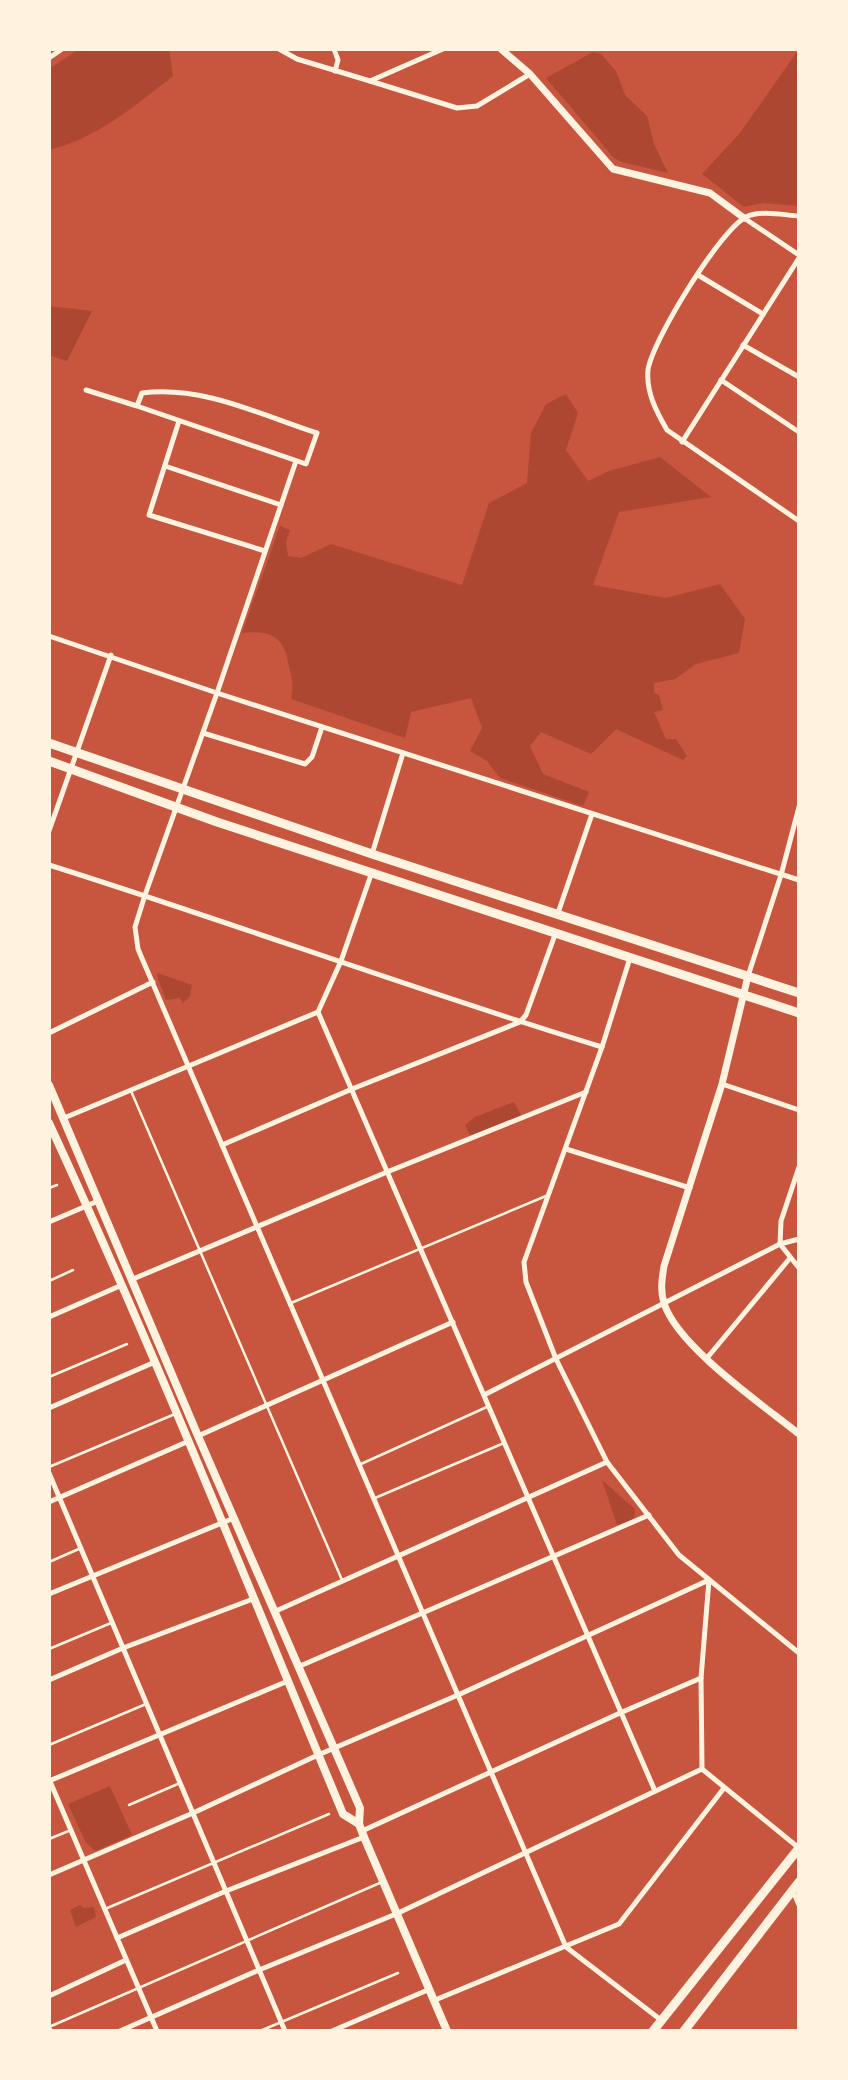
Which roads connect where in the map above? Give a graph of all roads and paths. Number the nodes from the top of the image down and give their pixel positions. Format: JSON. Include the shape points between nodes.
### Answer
{"nodes":[{"id":1,"x":62,"y":49,"type":"edge"},
{"id":2,"x":279,"y":49,"type":"edge"},
{"id":3,"x":334,"y":49,"type":"edge"},
{"id":4,"x":443,"y":49,"type":"edge"},
{"id":5,"x":501,"y":49,"type":"edge"},
{"id":6,"x":49,"y":58,"type":"edge"},
{"id":7,"x":335,"y":71,"type":"junction"},
{"id":8,"x":530,"y":74,"type":"junction"},
{"id":9,"x":370,"y":80,"type":"junction"},
{"id":10,"x":799,"y":216,"type":"edge"},
{"id":11,"x":744,"y":218,"type":"junction"},
{"id":12,"x":799,"y":256,"type":"edge"},
{"id":13,"x":698,"y":275,"type":"junction"},
{"id":14,"x":763,"y":314,"type":"junction"},
{"id":15,"x":743,"y":345,"type":"junction"},
{"id":16,"x":799,"y":377,"type":"edge"},
{"id":17,"x":721,"y":380,"type":"junction"},
{"id":18,"x":86,"y":390,"type":"dead end"},
{"id":19,"x":138,"y":407,"type":"junction"},
{"id":20,"x":179,"y":421,"type":"junction"},
{"id":21,"x":799,"y":432,"type":"edge"},
{"id":22,"x":682,"y":442,"type":"junction"},
{"id":23,"x":296,"y":461,"type":"junction"},
{"id":24,"x":165,"y":466,"type":"junction"},
{"id":25,"x":281,"y":505,"type":"junction"},
{"id":26,"x":799,"y":520,"type":"edge"},
{"id":27,"x":265,"y":551,"type":"junction"},
{"id":28,"x":49,"y":636,"type":"edge"},
{"id":29,"x":111,"y":655,"type":"junction"},
{"id":30,"x":217,"y":693,"type":"junction"},
{"id":31,"x":322,"y":727,"type":"junction"},
{"id":32,"x":203,"y":733,"type":"junction"},
{"id":33,"x":49,"y":743,"type":"edge"},
{"id":34,"x":78,"y":752,"type":"junction"},
{"id":35,"x":403,"y":753,"type":"junction"},
{"id":36,"x":49,"y":761,"type":"edge"},
{"id":37,"x":72,"y":768,"type":"junction"},
{"id":38,"x":183,"y":790,"type":"junction"},
{"id":39,"x":799,"y":807,"type":"edge"},
{"id":40,"x":176,"y":808,"type":"junction"},
{"id":41,"x":592,"y":814,"type":"junction"},
{"id":42,"x":49,"y":831,"type":"edge"},
{"id":43,"x":372,"y":854,"type":"junction"},
{"id":44,"x":49,"y":865,"type":"edge"},
{"id":45,"x":372,"y":872,"type":"junction"},
{"id":46,"x":780,"y":874,"type":"junction"},
{"id":47,"x":799,"y":880,"type":"edge"},
{"id":48,"x":145,"y":895,"type":"junction"},
{"id":49,"x":558,"y":913,"type":"junction"},
{"id":50,"x":556,"y":933,"type":"junction"},
{"id":51,"x":631,"y":957,"type":"junction"},
{"id":52,"x":341,"y":961,"type":"junction"},
{"id":53,"x":748,"y":976,"type":"junction"},
{"id":54,"x":153,"y":982,"type":"junction"},
{"id":55,"x":799,"y":993,"type":"edge"},
{"id":56,"x":745,"y":996,"type":"junction"},
{"id":57,"x":318,"y":1012,"type":"junction"},
{"id":58,"x":799,"y":1013,"type":"edge"},
{"id":59,"x":520,"y":1022,"type":"junction"},
{"id":60,"x":49,"y":1033,"type":"edge"},
{"id":61,"x":603,"y":1047,"type":"junction"},
{"id":62,"x":189,"y":1067,"type":"junction"},
{"id":63,"x":722,"y":1084,"type":"junction"},
{"id":64,"x":49,"y":1085,"type":"edge"},
{"id":65,"x":352,"y":1089,"type":"junction"},
{"id":66,"x":131,"y":1091,"type":"junction"},
{"id":67,"x":586,"y":1092,"type":"junction"},
{"id":68,"x":799,"y":1110,"type":"edge"},
{"id":69,"x":64,"y":1118,"type":"junction"},
{"id":70,"x":49,"y":1125,"type":"edge"},
{"id":71,"x":222,"y":1145,"type":"junction"},
{"id":72,"x":566,"y":1149,"type":"junction"},
{"id":73,"x":799,"y":1167,"type":"edge"},
{"id":74,"x":387,"y":1172,"type":"junction"},
{"id":75,"x":58,"y":1185,"type":"dead end"},
{"id":76,"x":49,"y":1188,"type":"edge"},
{"id":77,"x":690,"y":1188,"type":"junction"},
{"id":78,"x":549,"y":1194,"type":"junction"},
{"id":79,"x":98,"y":1201,"type":"junction"},
{"id":80,"x":87,"y":1206,"type":"junction"},
{"id":81,"x":49,"y":1222,"type":"edge"},
{"id":82,"x":258,"y":1227,"type":"junction"},
{"id":83,"x":799,"y":1239,"type":"edge"},
{"id":84,"x":780,"y":1244,"type":"junction"},
{"id":85,"x":421,"y":1248,"type":"junction"},
{"id":86,"x":200,"y":1252,"type":"junction"},
{"id":87,"x":790,"y":1258,"type":"junction"},
{"id":88,"x":799,"y":1268,"type":"edge"},
{"id":89,"x":73,"y":1270,"type":"dead end"},
{"id":90,"x":133,"y":1279,"type":"junction"},
{"id":91,"x":49,"y":1281,"type":"edge"},
{"id":92,"x":122,"y":1285,"type":"junction"},
{"id":93,"x":291,"y":1303,"type":"junction"},
{"id":94,"x":664,"y":1305,"type":"junction"},
{"id":95,"x":49,"y":1317,"type":"edge"},
{"id":96,"x":453,"y":1322,"type":"junction"},
{"id":97,"x":127,"y":1344,"type":"dead end"},
{"id":98,"x":166,"y":1358,"type":"junction"},
{"id":99,"x":708,"y":1358,"type":"junction"},
{"id":100,"x":556,"y":1359,"type":"junction"},
{"id":101,"x":154,"y":1363,"type":"junction"},
{"id":102,"x":49,"y":1377,"type":"edge"},
{"id":103,"x":322,"y":1381,"type":"junction"},
{"id":104,"x":484,"y":1395,"type":"junction"},
{"id":105,"x":267,"y":1406,"type":"junction"},
{"id":106,"x":489,"y":1406,"type":"junction"},
{"id":107,"x":49,"y":1408,"type":"edge"},
{"id":108,"x":177,"y":1414,"type":"junction"},
{"id":109,"x":799,"y":1434,"type":"edge"},
{"id":110,"x":198,"y":1436,"type":"junction"},
{"id":111,"x":189,"y":1441,"type":"junction"},
{"id":112,"x":504,"y":1443,"type":"junction"},
{"id":113,"x":607,"y":1462,"type":"junction"},
{"id":114,"x":359,"y":1465,"type":"junction"},
{"id":115,"x":49,"y":1467,"type":"edge"},
{"id":116,"x":49,"y":1472,"type":"edge"},
{"id":117,"x":60,"y":1497,"type":"junction"},
{"id":118,"x":374,"y":1498,"type":"junction"},
{"id":119,"x":527,"y":1498,"type":"junction"},
{"id":120,"x":49,"y":1502,"type":"edge"},
{"id":121,"x":649,"y":1514,"type":"junction"},
{"id":122,"x":235,"y":1518,"type":"junction"},
{"id":123,"x":222,"y":1523,"type":"junction"},
{"id":124,"x":81,"y":1548,"type":"junction"},
{"id":125,"x":399,"y":1557,"type":"junction"},
{"id":126,"x":552,"y":1557,"type":"junction"},
{"id":127,"x":49,"y":1562,"type":"edge"},
{"id":128,"x":93,"y":1576,"type":"junction"},
{"id":129,"x":709,"y":1580,"type":"junction"},
{"id":130,"x":342,"y":1581,"type":"junction"},
{"id":131,"x":49,"y":1594,"type":"edge"},
{"id":132,"x":253,"y":1599,"type":"junction"},
{"id":133,"x":276,"y":1611,"type":"junction"},
{"id":134,"x":423,"y":1613,"type":"junction"},
{"id":135,"x":112,"y":1622,"type":"junction"},
{"id":136,"x":587,"y":1636,"type":"junction"},
{"id":137,"x":49,"y":1648,"type":"edge"},
{"id":138,"x":123,"y":1648,"type":"junction"},
{"id":139,"x":799,"y":1653,"type":"edge"},
{"id":140,"x":300,"y":1666,"type":"junction"},
{"id":141,"x":701,"y":1678,"type":"junction"},
{"id":142,"x":49,"y":1680,"type":"edge"},
{"id":143,"x":288,"y":1681,"type":"junction"},
{"id":144,"x":458,"y":1695,"type":"junction"},
{"id":145,"x":147,"y":1704,"type":"junction"},
{"id":146,"x":620,"y":1713,"type":"junction"},
{"id":147,"x":160,"y":1735,"type":"junction"},
{"id":148,"x":49,"y":1745,"type":"edge"},
{"id":149,"x":335,"y":1748,"type":"junction"},
{"id":150,"x":318,"y":1755,"type":"junction"},
{"id":151,"x":702,"y":1769,"type":"junction"},
{"id":152,"x":489,"y":1772,"type":"junction"},
{"id":153,"x":49,"y":1780,"type":"edge"},
{"id":154,"x":180,"y":1783,"type":"junction"},
{"id":155,"x":724,"y":1788,"type":"junction"},
{"id":156,"x":655,"y":1791,"type":"junction"},
{"id":157,"x":129,"y":1805,"type":"dead end"},
{"id":158,"x":193,"y":1813,"type":"junction"},
{"id":159,"x":330,"y":1814,"type":"dead end"},
{"id":160,"x":71,"y":1830,"type":"junction"},
{"id":161,"x":361,"y":1831,"type":"junction"},
{"id":162,"x":49,"y":1839,"type":"edge"},
{"id":163,"x":799,"y":1848,"type":"edge"},
{"id":164,"x":525,"y":1854,"type":"junction"},
{"id":165,"x":84,"y":1860,"type":"junction"},
{"id":166,"x":214,"y":1863,"type":"junction"},
{"id":167,"x":49,"y":1875,"type":"edge"},
{"id":168,"x":382,"y":1882,"type":"junction"},
{"id":169,"x":796,"y":1887,"type":"edge"},
{"id":170,"x":226,"y":1891,"type":"junction"},
{"id":171,"x":799,"y":1905,"type":"edge"},
{"id":172,"x":105,"y":1909,"type":"junction"},
{"id":173,"x":396,"y":1914,"type":"junction"},
{"id":174,"x":117,"y":1938,"type":"junction"},
{"id":175,"x":247,"y":1941,"type":"junction"},
{"id":176,"x":566,"y":1947,"type":"junction"},
{"id":177,"x":126,"y":1960,"type":"junction"},
{"id":178,"x":259,"y":1969,"type":"junction"},
{"id":179,"x":398,"y":1973,"type":"dead end"},
{"id":180,"x":138,"y":1988,"type":"junction"},
{"id":181,"x":430,"y":1989,"type":"junction"},
{"id":182,"x":49,"y":1996,"type":"edge"},
{"id":183,"x":435,"y":2000,"type":"junction"},
{"id":184,"x":151,"y":2017,"type":"junction"},
{"id":185,"x":661,"y":2020,"type":"junction"},
{"id":186,"x":282,"y":2022,"type":"junction"},
{"id":187,"x":50,"y":2029,"type":"edge"},
{"id":188,"x":120,"y":2031,"type":"edge"},
{"id":189,"x":157,"y":2031,"type":"edge"},
{"id":190,"x":260,"y":2031,"type":"edge"},
{"id":191,"x":285,"y":2031,"type":"edge"},
{"id":192,"x":332,"y":2031,"type":"edge"},
{"id":193,"x":447,"y":2031,"type":"edge"},
{"id":194,"x":653,"y":2031,"type":"edge"},
{"id":195,"x":684,"y":2031,"type":"edge"}],
"edges":[{"from":1,"to":6,"type":"street"},
{"from":2,"to":7,"type":"street"},
{"from":3,"to":7,"type":"street"},
{"from":4,"to":9,"type":"street"},
{"from":5,"to":8,"type":"street"},
{"from":7,"to":9,"type":"street"},
{"from":8,"to":9,"type":"street","via":[[469,108]]},
{"from":8,"to":11,"type":"street","via":[[613,169],[710,193]]},
{"from":10,"to":11,"type":"street"},
{"from":11,"to":12,"type":"street"},
{"from":11,"to":13,"type":"street","via":[[716,246]]},
{"from":12,"to":14,"type":"street"},
{"from":13,"to":14,"type":"street"},
{"from":13,"to":22,"type":"street","via":[[655,346],[648,369],[656,411],[667,430]]},
{"from":14,"to":15,"type":"street"},
{"from":15,"to":16,"type":"street"},
{"from":15,"to":17,"type":"street"},
{"from":17,"to":21,"type":"street"},
{"from":17,"to":22,"type":"street"},
{"from":18,"to":19,"type":"street"},
{"from":19,"to":20,"type":"street"},
{"from":19,"to":23,"type":"street","via":[[142,393],[162,390],[206,396],[317,433],[306,464]]},
{"from":20,"to":23,"type":"street"},
{"from":20,"to":24,"type":"street"},
{"from":22,"to":26,"type":"street"},
{"from":23,"to":25,"type":"street"},
{"from":24,"to":25,"type":"street"},
{"from":24,"to":27,"type":"street","via":[[149,515]]},
{"from":25,"to":27,"type":"street"},
{"from":27,"to":30,"type":"street"},
{"from":28,"to":29,"type":"street"},
{"from":29,"to":30,"type":"street"},
{"from":29,"to":34,"type":"street"},
{"from":30,"to":31,"type":"street"},
{"from":30,"to":32,"type":"street"},
{"from":31,"to":32,"type":"street","via":[[305,764]]},
{"from":31,"to":35,"type":"street"},
{"from":32,"to":38,"type":"street"},
{"from":33,"to":34,"type":"main road"},
{"from":34,"to":37,"type":"street"},
{"from":34,"to":38,"type":"main road"},
{"from":35,"to":41,"type":"street"},
{"from":35,"to":43,"type":"street"},
{"from":36,"to":37,"type":"main road"},
{"from":37,"to":40,"type":"main road"},
{"from":37,"to":42,"type":"street"},
{"from":38,"to":40,"type":"street"},
{"from":38,"to":43,"type":"main road"},
{"from":39,"to":46,"type":"street"},
{"from":40,"to":45,"type":"main road"},
{"from":40,"to":48,"type":"street"},
{"from":41,"to":46,"type":"street"},
{"from":41,"to":49,"type":"street"},
{"from":43,"to":49,"type":"main road"},
{"from":44,"to":48,"type":"street"},
{"from":45,"to":50,"type":"main road"},
{"from":45,"to":52,"type":"street"},
{"from":46,"to":47,"type":"street"},
{"from":46,"to":53,"type":"street"},
{"from":48,"to":52,"type":"street"},
{"from":48,"to":54,"type":"street","via":[[135,927],[138,949]]},
{"from":49,"to":53,"type":"main road"},
{"from":50,"to":51,"type":"main road"},
{"from":50,"to":59,"type":"street"},
{"from":51,"to":56,"type":"main road"},
{"from":51,"to":61,"type":"street"},
{"from":52,"to":57,"type":"street"},
{"from":52,"to":59,"type":"street"},
{"from":53,"to":55,"type":"main road"},
{"from":53,"to":56,"type":"street"},
{"from":54,"to":60,"type":"street"},
{"from":54,"to":62,"type":"street"},
{"from":56,"to":58,"type":"main road"},
{"from":56,"to":63,"type":"street"},
{"from":57,"to":62,"type":"street"},
{"from":57,"to":65,"type":"street"},
{"from":59,"to":61,"type":"street"},
{"from":59,"to":65,"type":"street"},
{"from":61,"to":67,"type":"street"},
{"from":62,"to":66,"type":"street"},
{"from":62,"to":71,"type":"street"},
{"from":63,"to":68,"type":"street"},
{"from":63,"to":77,"type":"street"},
{"from":64,"to":69,"type":"main road"},
{"from":65,"to":71,"type":"street"},
{"from":65,"to":74,"type":"street"},
{"from":66,"to":69,"type":"street"},
{"from":66,"to":86,"type":"lane"},
{"from":67,"to":72,"type":"street"},
{"from":67,"to":74,"type":"street"},
{"from":69,"to":79,"type":"main road"},
{"from":70,"to":80,"type":"main road"},
{"from":71,"to":82,"type":"street"},
{"from":72,"to":77,"type":"street"},
{"from":72,"to":78,"type":"street"},
{"from":73,"to":84,"type":"street","via":[[781,1221]]},
{"from":74,"to":82,"type":"street"},
{"from":74,"to":85,"type":"street"},
{"from":75,"to":76,"type":"lane"},
{"from":77,"to":94,"type":"street","via":[[664,1266]]},
{"from":78,"to":85,"type":"lane"},
{"from":78,"to":100,"type":"street","via":[[524,1262],[526,1282]]},
{"from":79,"to":80,"type":"street"},
{"from":79,"to":90,"type":"main road"},
{"from":80,"to":81,"type":"street"},
{"from":80,"to":92,"type":"main road"},
{"from":82,"to":86,"type":"street"},
{"from":82,"to":93,"type":"street"},
{"from":83,"to":84,"type":"street"},
{"from":84,"to":87,"type":"street"},
{"from":84,"to":94,"type":"street"},
{"from":85,"to":93,"type":"lane"},
{"from":85,"to":96,"type":"street"},
{"from":86,"to":90,"type":"street"},
{"from":86,"to":105,"type":"lane"},
{"from":87,"to":88,"type":"street"},
{"from":87,"to":99,"type":"street"},
{"from":89,"to":91,"type":"lane"},
{"from":90,"to":98,"type":"main road"},
{"from":92,"to":95,"type":"street"},
{"from":92,"to":101,"type":"main road"},
{"from":93,"to":103,"type":"street"},
{"from":94,"to":99,"type":"street","via":[[679,1329]]},
{"from":94,"to":100,"type":"street"},
{"from":96,"to":103,"type":"street"},
{"from":96,"to":104,"type":"street"},
{"from":97,"to":102,"type":"lane"},
{"from":98,"to":101,"type":"street"},
{"from":98,"to":110,"type":"main road"},
{"from":99,"to":109,"type":"street"},
{"from":100,"to":104,"type":"street"},
{"from":100,"to":113,"type":"street"},
{"from":101,"to":107,"type":"street"},
{"from":101,"to":108,"type":"main road"},
{"from":103,"to":105,"type":"street"},
{"from":103,"to":114,"type":"street"},
{"from":104,"to":106,"type":"street"},
{"from":105,"to":110,"type":"street"},
{"from":105,"to":130,"type":"lane"},
{"from":106,"to":112,"type":"street"},
{"from":106,"to":114,"type":"lane"},
{"from":108,"to":111,"type":"main road"},
{"from":108,"to":115,"type":"lane"},
{"from":110,"to":122,"type":"main road"},
{"from":111,"to":117,"type":"street"},
{"from":111,"to":123,"type":"main road"},
{"from":112,"to":118,"type":"lane"},
{"from":112,"to":119,"type":"street"},
{"from":113,"to":119,"type":"street"},
{"from":113,"to":121,"type":"street"},
{"from":114,"to":118,"type":"street"},
{"from":116,"to":117,"type":"street"},
{"from":117,"to":120,"type":"street"},
{"from":117,"to":124,"type":"street"},
{"from":118,"to":125,"type":"street"},
{"from":119,"to":125,"type":"street"},
{"from":119,"to":126,"type":"street"},
{"from":121,"to":126,"type":"street"},
{"from":121,"to":129,"type":"street","via":[[679,1555]]},
{"from":122,"to":123,"type":"street"},
{"from":122,"to":133,"type":"main road"},
{"from":123,"to":128,"type":"street"},
{"from":123,"to":132,"type":"main road"},
{"from":124,"to":127,"type":"lane"},
{"from":124,"to":128,"type":"street"},
{"from":125,"to":130,"type":"street"},
{"from":125,"to":134,"type":"street"},
{"from":126,"to":134,"type":"street"},
{"from":126,"to":136,"type":"street"},
{"from":128,"to":131,"type":"street"},
{"from":128,"to":135,"type":"street"},
{"from":129,"to":136,"type":"street"},
{"from":129,"to":139,"type":"street"},
{"from":129,"to":141,"type":"street"},
{"from":130,"to":133,"type":"street"},
{"from":132,"to":138,"type":"street"},
{"from":132,"to":143,"type":"main road"},
{"from":133,"to":140,"type":"main road"},
{"from":134,"to":140,"type":"street"},
{"from":134,"to":144,"type":"street"},
{"from":135,"to":137,"type":"lane"},
{"from":135,"to":138,"type":"street"},
{"from":136,"to":144,"type":"street"},
{"from":136,"to":146,"type":"street"},
{"from":138,"to":142,"type":"street"},
{"from":138,"to":145,"type":"street"},
{"from":140,"to":149,"type":"main road"},
{"from":141,"to":146,"type":"street"},
{"from":141,"to":151,"type":"street"},
{"from":143,"to":147,"type":"street"},
{"from":143,"to":150,"type":"main road"},
{"from":144,"to":149,"type":"street"},
{"from":144,"to":152,"type":"street"},
{"from":145,"to":147,"type":"street"},
{"from":145,"to":148,"type":"lane"},
{"from":146,"to":152,"type":"street"},
{"from":146,"to":156,"type":"street"},
{"from":147,"to":153,"type":"street"},
{"from":147,"to":154,"type":"street"},
{"from":149,"to":150,"type":"street"},
{"from":149,"to":161,"type":"main road","via":[[360,1808]]},
{"from":150,"to":158,"type":"street"},
{"from":150,"to":161,"type":"main road","via":[[343,1814]]},
{"from":151,"to":155,"type":"street"},
{"from":151,"to":156,"type":"street"},
{"from":152,"to":161,"type":"street"},
{"from":152,"to":164,"type":"street"},
{"from":153,"to":160,"type":"street"},
{"from":154,"to":157,"type":"lane"},
{"from":154,"to":158,"type":"street"},
{"from":155,"to":163,"type":"street"},
{"from":155,"to":176,"type":"street","via":[[619,1924]]},
{"from":156,"to":164,"type":"street"},
{"from":158,"to":165,"type":"street"},
{"from":158,"to":166,"type":"street"},
{"from":159,"to":166,"type":"lane"},
{"from":160,"to":162,"type":"lane"},
{"from":160,"to":165,"type":"street"},
{"from":161,"to":168,"type":"main road"},
{"from":161,"to":170,"type":"street"},
{"from":163,"to":185,"type":"main road"},
{"from":164,"to":173,"type":"street"},
{"from":164,"to":176,"type":"street"},
{"from":165,"to":167,"type":"street"},
{"from":165,"to":172,"type":"street"},
{"from":166,"to":170,"type":"street"},
{"from":166,"to":172,"type":"lane"},
{"from":168,"to":173,"type":"main road"},
{"from":168,"to":175,"type":"lane"},
{"from":169,"to":171,"type":"street"},
{"from":169,"to":195,"type":"main road"},
{"from":170,"to":174,"type":"street"},
{"from":170,"to":175,"type":"street"},
{"from":172,"to":174,"type":"street"},
{"from":173,"to":178,"type":"street"},
{"from":173,"to":181,"type":"main road"},
{"from":174,"to":177,"type":"street"},
{"from":175,"to":178,"type":"street"},
{"from":175,"to":180,"type":"lane"},
{"from":176,"to":183,"type":"street"},
{"from":176,"to":185,"type":"street"},
{"from":177,"to":180,"type":"street"},
{"from":177,"to":182,"type":"street"},
{"from":178,"to":184,"type":"street"},
{"from":178,"to":186,"type":"street"},
{"from":179,"to":186,"type":"lane"},
{"from":180,"to":184,"type":"street"},
{"from":180,"to":187,"type":"lane"},
{"from":181,"to":183,"type":"main road"},
{"from":181,"to":192,"type":"street"},
{"from":183,"to":193,"type":"main road"},
{"from":184,"to":188,"type":"street"},
{"from":184,"to":189,"type":"street"},
{"from":185,"to":194,"type":"main road"},
{"from":186,"to":190,"type":"lane"},
{"from":186,"to":191,"type":"street"}]}
